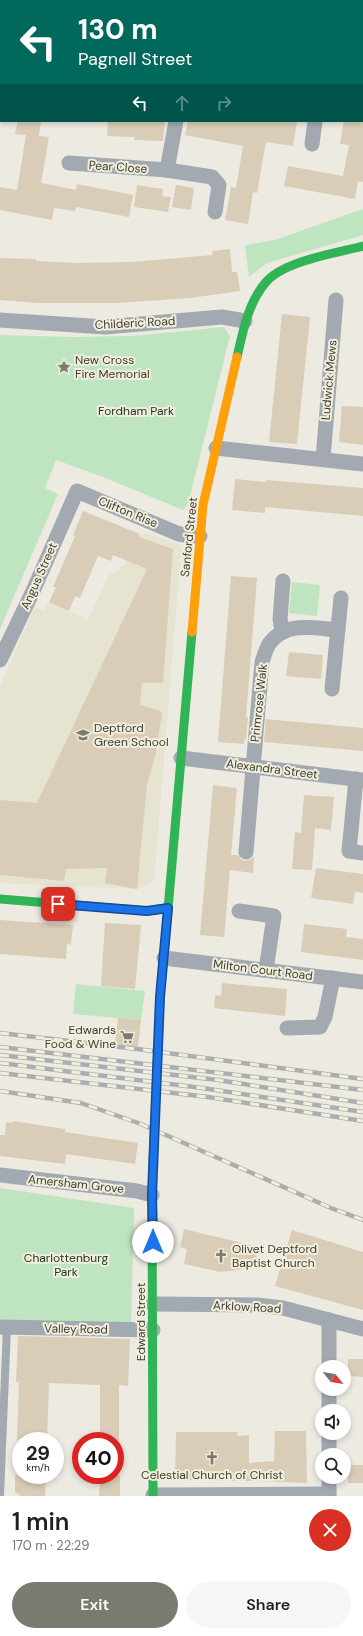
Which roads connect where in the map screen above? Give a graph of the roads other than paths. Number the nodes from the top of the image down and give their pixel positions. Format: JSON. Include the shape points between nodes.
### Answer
{"nodes":[{"id":1,"x":176,"y":122,"type":"edge"},
{"id":2,"x":316,"y":122,"type":"edge"},
{"id":3,"x":312,"y":144,"type":"dead end"},
{"id":4,"x":69,"y":163,"type":"dead end"},
{"id":5,"x":167,"y":170,"type":"junction"},
{"id":6,"x":215,"y":212,"type":"dead end"},
{"id":7,"x":363,"y":246,"type":"edge"},
{"id":8,"x":336,"y":300,"type":"dead end"},
{"id":9,"x":0,"y":320,"type":"edge"},
{"id":10,"x":245,"y":321,"type":"junction"},
{"id":11,"x":216,"y":448,"type":"junction"},
{"id":12,"x":323,"y":459,"type":"junction"},
{"id":13,"x":363,"y":464,"type":"edge"},
{"id":14,"x":76,"y":491,"type":"joint"},
{"id":15,"x":200,"y":536,"type":"junction"},
{"id":16,"x":283,"y":582,"type":"dead end"},
{"id":17,"x":340,"y":598,"type":"dead end"},
{"id":18,"x":338,"y":630,"type":"junction"},
{"id":19,"x":282,"y":631,"type":"junction"},
{"id":20,"x":0,"y":660,"type":"edge"},
{"id":21,"x":332,"y":689,"type":"dead end"},
{"id":22,"x":181,"y":758,"type":"junction"},
{"id":23,"x":252,"y":766,"type":"junction"},
{"id":24,"x":359,"y":779,"type":"edge"},
{"id":25,"x":246,"y":852,"type":"dead end"},
{"id":26,"x":363,"y":853,"type":"edge"},
{"id":27,"x":0,"y":899,"type":"edge"},
{"id":28,"x":168,"y":908,"type":"junction"},
{"id":29,"x":239,"y":911,"type":"dead end"},
{"id":30,"x":164,"y":958,"type":"junction"},
{"id":31,"x":266,"y":970,"type":"junction"},
{"id":32,"x":333,"y":978,"type":"junction"},
{"id":33,"x":363,"y":982,"type":"edge"},
{"id":34,"x":287,"y":1028,"type":"dead end"},
{"id":35,"x":0,"y":1175,"type":"edge"},
{"id":36,"x":152,"y":1195,"type":"junction"},
{"id":37,"x":152,"y":1304,"type":"junction"},
{"id":38,"x":329,"y":1320,"type":"junction"},
{"id":39,"x":4,"y":1327,"type":"edge"},
{"id":40,"x":363,"y":1329,"type":"edge"},
{"id":41,"x":153,"y":1330,"type":"junction"},
{"id":42,"x":329,"y":1360,"type":"edge"},
{"id":43,"x":329,"y":1484,"type":"edge"},
{"id":44,"x":329,"y":1495,"type":"edge"},
{"id":45,"x":0,"y":1496,"type":"edge"},
{"id":46,"x":153,"y":1496,"type":"edge"}],
"edges":[{"from":1,"to":5,"type":"street"},
{"from":2,"to":3,"type":"street"},
{"from":4,"to":5,"type":"street","name":"Pear Close"},
{"from":5,"to":6,"type":"street","name":"Pear Close","via":[[212,176],[219,185]]},
{"from":7,"to":10,"type":"main road","name":"Sanford Street","via":[[291,267],[269,279]]},
{"from":8,"to":12,"type":"street","name":"Ludwick Mews"},
{"from":9,"to":10,"type":"street","name":"Childeric Road","via":[[105,327],[222,317]]},
{"from":10,"to":11,"type":"main road","name":"Sanford Street"},
{"from":11,"to":12,"type":"street"},
{"from":11,"to":15,"type":"main road","name":"Sanford Street","via":[[203,505]]},
{"from":12,"to":13,"type":"street"},
{"from":14,"to":15,"type":"street","name":"Clifton Rise","via":[[179,534]]},
{"from":14,"to":20,"type":"street","name":"Angus Street"},
{"from":15,"to":22,"type":"main road","name":"Sanford Street"},
{"from":16,"to":19,"type":"street","via":[[280,619]]},
{"from":17,"to":18,"type":"street"},
{"from":18,"to":19,"type":"street","via":[[298,627]]},
{"from":18,"to":21,"type":"street"},
{"from":19,"to":23,"type":"street","name":"Primrose Walk","via":[[269,645],[262,662]]},
{"from":22,"to":23,"type":"street","name":"Alexandra Street"},
{"from":22,"to":28,"type":"main road","name":"Sanford Street"},
{"from":23,"to":24,"type":"street","name":"Alexandra Street"},
{"from":23,"to":25,"type":"street","name":"Primrose Walk"},
{"from":24,"to":26,"type":"street","via":[[349,851]]},
{"from":27,"to":28,"type":"main road","via":[[147,911]]},
{"from":28,"to":30,"type":"main road","name":"Edward Street"},
{"from":29,"to":31,"type":"street","via":[[274,916]]},
{"from":30,"to":31,"type":"street","name":"Milton Court Road"},
{"from":30,"to":36,"type":"main road","name":"Edward Street","via":[[160,997]]},
{"from":31,"to":32,"type":"street","name":"Milton Court Road"},
{"from":32,"to":33,"type":"street","name":"Milton Court Road"},
{"from":32,"to":34,"type":"street","via":[[325,1017],[320,1027]]},
{"from":35,"to":36,"type":"street","name":"Amersham Grove","via":[[137,1191]]},
{"from":36,"to":37,"type":"main road","name":"Edward Street"},
{"from":37,"to":38,"type":"street","name":"Arklow Road","via":[[257,1305],[283,1308]]},
{"from":37,"to":41,"type":"main road","name":"Edward Street"},
{"from":38,"to":40,"type":"street","name":"Arklow Road"},
{"from":38,"to":42,"type":"street"},
{"from":39,"to":41,"type":"street","name":"Valley Road"},
{"from":39,"to":45,"type":"lane"},
{"from":41,"to":46,"type":"main road","name":"Edward Street"},
{"from":43,"to":44,"type":"street"},
{"from":44,"to":46,"type":"street"}]}
